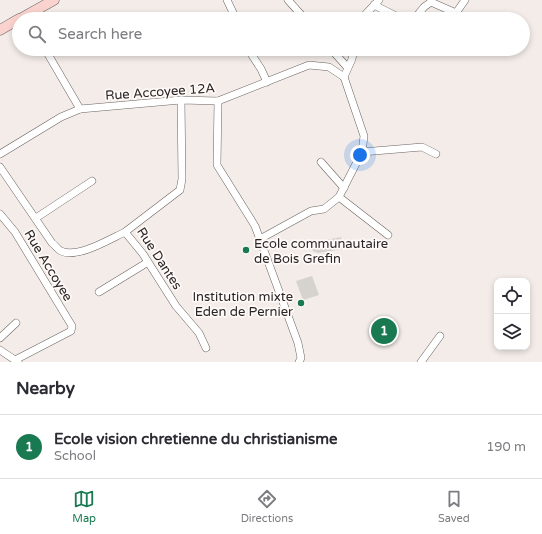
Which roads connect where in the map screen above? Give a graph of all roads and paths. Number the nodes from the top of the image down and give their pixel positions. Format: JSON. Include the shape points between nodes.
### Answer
{"nodes":[{"id":1,"x":54,"y":0,"type":"edge"},
{"id":2,"x":227,"y":0,"type":"edge"},
{"id":3,"x":288,"y":0,"type":"edge"},
{"id":4,"x":465,"y":0,"type":"edge"},
{"id":5,"x":376,"y":3,"type":"edge"},
{"id":6,"x":33,"y":12,"type":"edge"},
{"id":7,"x":233,"y":12,"type":"edge"},
{"id":8,"x":299,"y":12,"type":"edge"},
{"id":9,"x":368,"y":12,"type":"edge"},
{"id":10,"x":390,"y":12,"type":"edge"},
{"id":11,"x":420,"y":12,"type":"edge"},
{"id":12,"x":454,"y":12,"type":"edge"},
{"id":13,"x":457,"y":12,"type":"edge"},
{"id":14,"x":12,"y":24,"type":"edge"},
{"id":15,"x":0,"y":30,"type":"edge"},
{"id":16,"x":48,"y":56,"type":"edge"},
{"id":17,"x":253,"y":56,"type":"edge"},
{"id":18,"x":337,"y":56,"type":"edge"},
{"id":19,"x":353,"y":56,"type":"edge"},
{"id":20,"x":347,"y":67,"type":"junction"},
{"id":21,"x":344,"y":77,"type":"junction"},
{"id":22,"x":267,"y":82,"type":"junction"},
{"id":23,"x":181,"y":100,"type":"junction"},
{"id":24,"x":218,"y":101,"type":"junction"},
{"id":25,"x":80,"y":109,"type":"junction"},
{"id":26,"x":362,"y":152,"type":"junction"},
{"id":27,"x":0,"y":154,"type":"edge"},
{"id":28,"x":436,"y":154,"type":"dead end"},
{"id":29,"x":321,"y":162,"type":"dead end"},
{"id":30,"x":0,"y":167,"type":"edge"},
{"id":31,"x":92,"y":181,"type":"dead end"},
{"id":32,"x":344,"y":188,"type":"junction"},
{"id":33,"x":339,"y":197,"type":"junction"},
{"id":34,"x":0,"y":214,"type":"edge"},
{"id":35,"x":36,"y":218,"type":"junction"},
{"id":36,"x":125,"y":232,"type":"junction"},
{"id":37,"x":388,"y":235,"type":"dead end"},
{"id":38,"x":260,"y":239,"type":"junction"},
{"id":39,"x":148,"y":262,"type":"junction"},
{"id":40,"x":99,"y":292,"type":"dead end"},
{"id":41,"x":16,"y":323,"type":"dead end"},
{"id":42,"x":440,"y":336,"type":"dead end"},
{"id":43,"x":0,"y":338,"type":"edge"},
{"id":44,"x":206,"y":348,"type":"dead end"},
{"id":45,"x":0,"y":350,"type":"edge"},
{"id":46,"x":17,"y":361,"type":"edge"},
{"id":47,"x":299,"y":362,"type":"edge"},
{"id":48,"x":420,"y":362,"type":"edge"}],
"edges":[{"from":1,"to":6,"type":"street"},
{"from":2,"to":7,"type":"street"},
{"from":3,"to":8,"type":"street"},
{"from":4,"to":13,"type":"street"},
{"from":5,"to":9,"type":"street"},
{"from":5,"to":10,"type":"street"},
{"from":11,"to":12,"type":"street","via":[[431,2]]},
{"from":14,"to":15,"type":"street"},
{"from":16,"to":25,"type":"street"},
{"from":17,"to":22,"type":"street"},
{"from":18,"to":20,"type":"street"},
{"from":19,"to":20,"type":"street"},
{"from":20,"to":21,"type":"street"},
{"from":21,"to":22,"type":"street","name":"Rue Accoyee 12A","via":[[329,67],[309,65]]},
{"from":21,"to":26,"type":"street","via":[[364,136]]},
{"from":22,"to":24,"type":"street","name":"Rue Accoyee 12A"},
{"from":23,"to":24,"type":"street","name":"Rue Accoyee 12A"},
{"from":23,"to":25,"type":"street","name":"Rue Accoyee 12A"},
{"from":23,"to":36,"type":"street","name":"Rue Dantes","via":[[180,190]]},
{"from":24,"to":38,"type":"street","via":[[217,165],[255,226]]},
{"from":25,"to":27,"type":"street","name":"Rue Accoyee 12A","via":[[61,117]]},
{"from":26,"to":28,"type":"street","via":[[422,147]]},
{"from":26,"to":32,"type":"street"},
{"from":29,"to":32,"type":"street"},
{"from":30,"to":35,"type":"street"},
{"from":31,"to":35,"type":"street"},
{"from":32,"to":33,"type":"street"},
{"from":33,"to":37,"type":"street"},
{"from":33,"to":38,"type":"street","via":[[324,209],[311,211]]},
{"from":34,"to":46,"type":"street","name":"Rue Accoyee","via":[[15,232],[72,326],[71,331]]},
{"from":35,"to":36,"type":"street","via":[[52,243],[61,251],[74,253],[89,249]]},
{"from":36,"to":39,"type":"street","name":"Rue Dantes"},
{"from":38,"to":47,"type":"street","via":[[298,343],[301,358]]},
{"from":39,"to":40,"type":"street"},
{"from":39,"to":44,"type":"street","name":"Rue Dantes","via":[[176,306],[199,333]]},
{"from":41,"to":43,"type":"street"},
{"from":42,"to":48,"type":"street"},
{"from":45,"to":46,"type":"street"}]}
